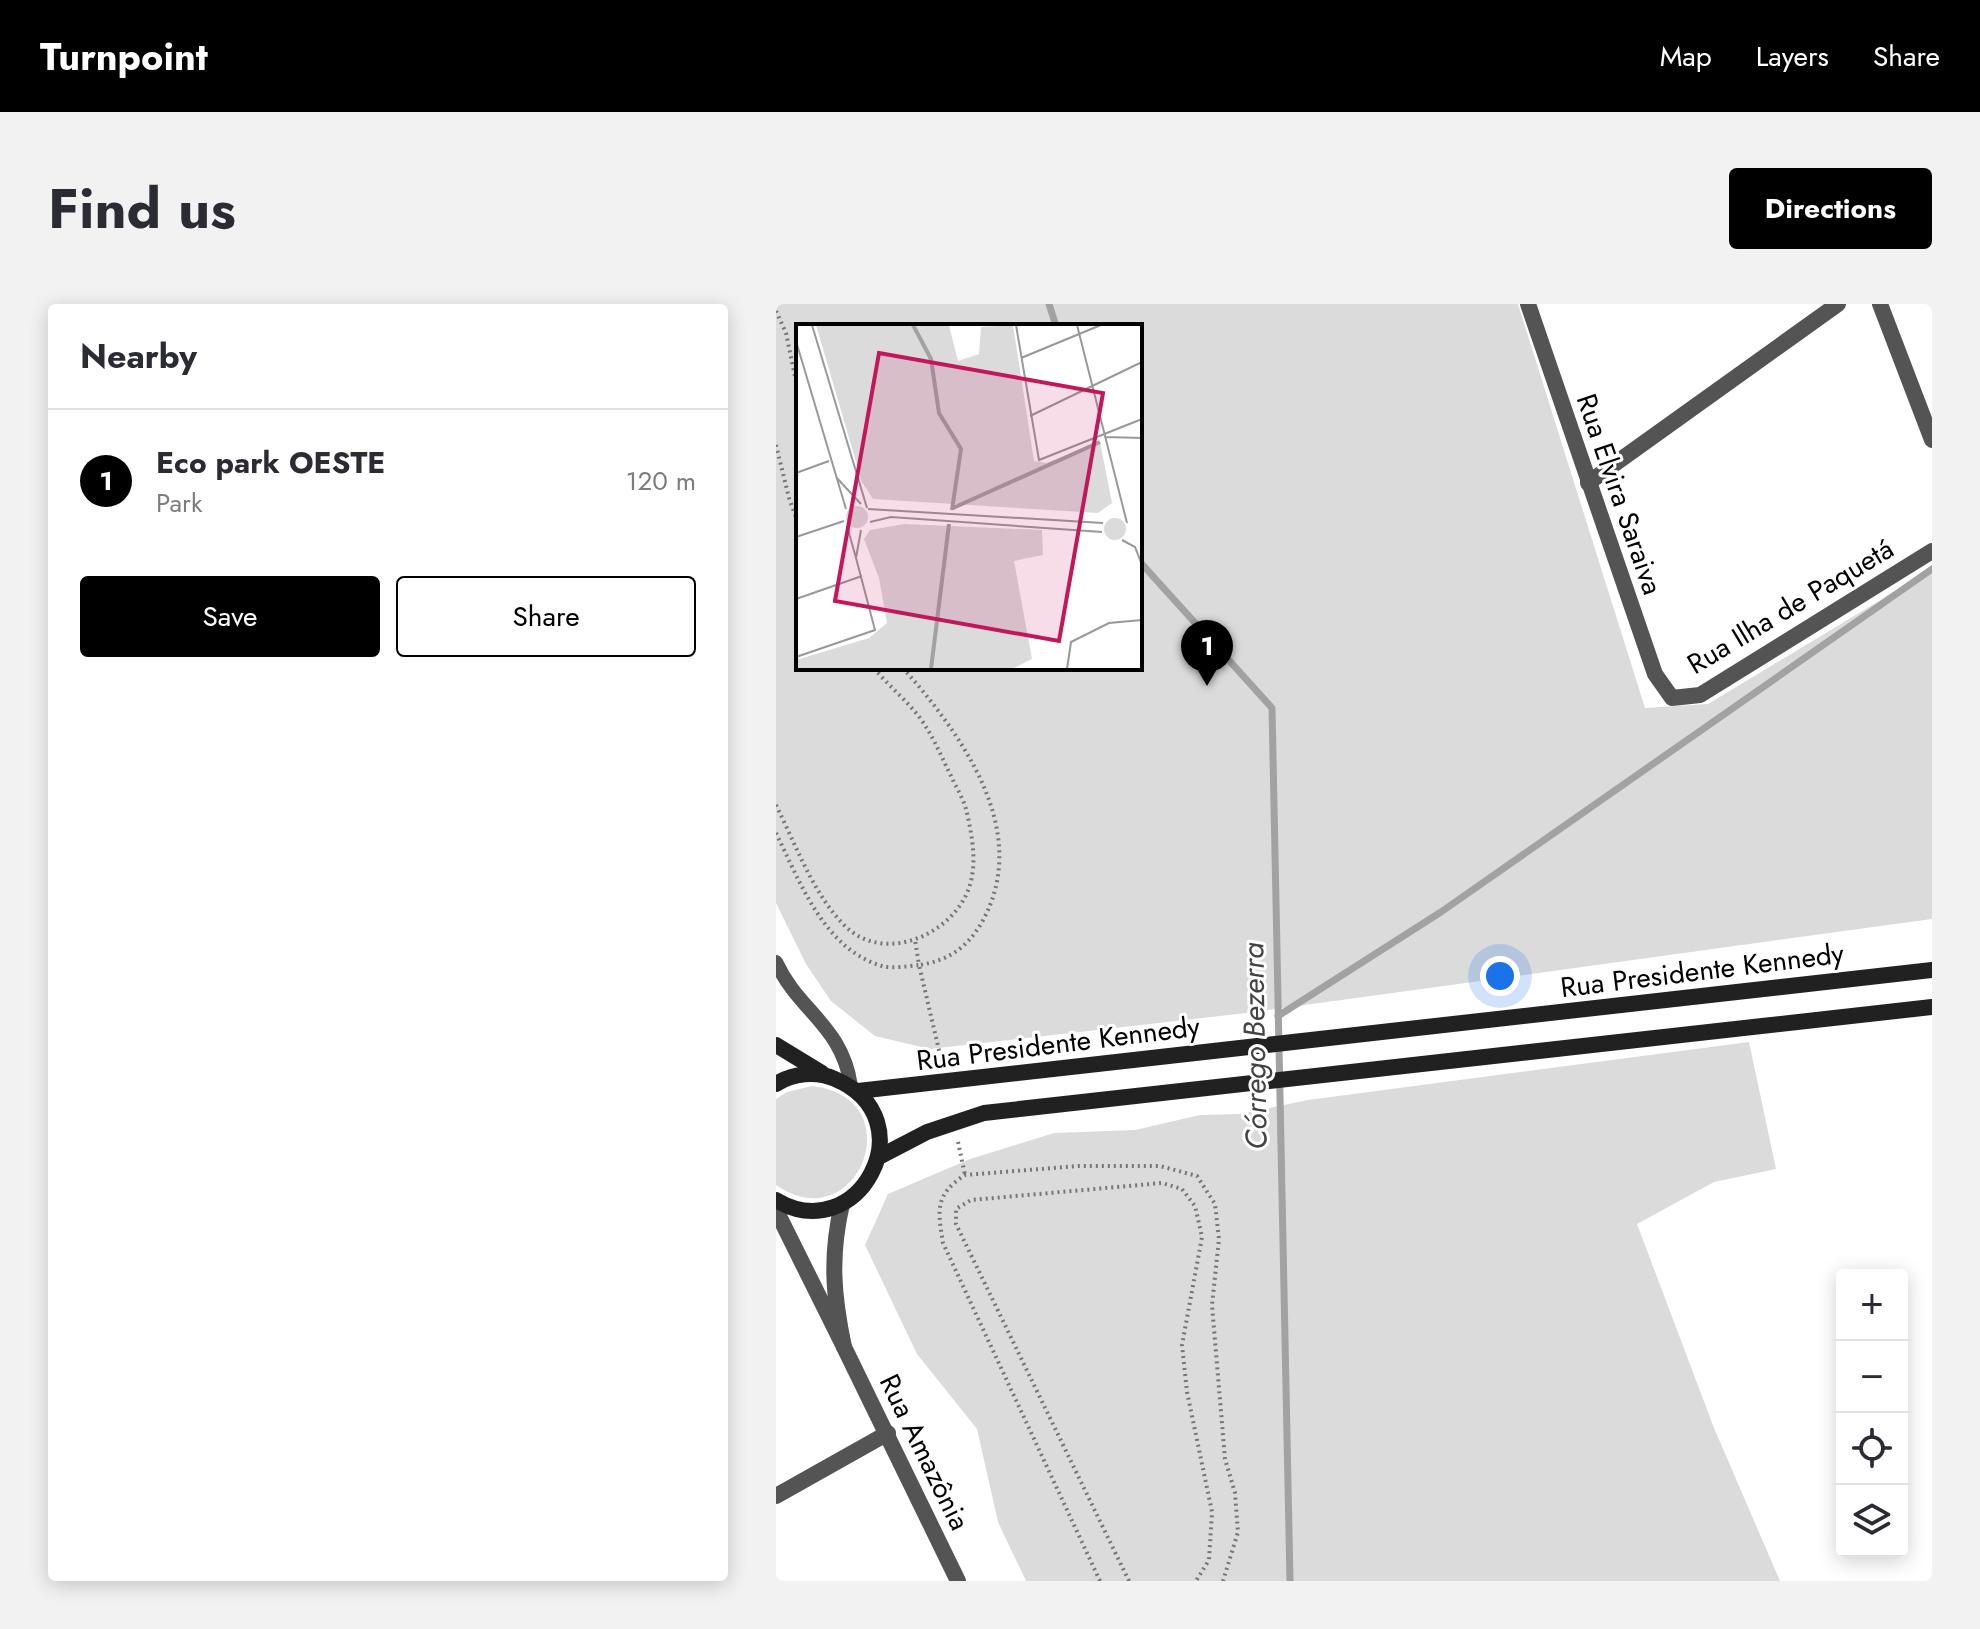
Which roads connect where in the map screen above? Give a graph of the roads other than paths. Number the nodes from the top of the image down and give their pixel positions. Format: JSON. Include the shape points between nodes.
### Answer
{"nodes":[{"id":1,"x":1528,"y":304,"type":"edge"},
{"id":2,"x":1838,"y":304,"type":"edge"},
{"id":3,"x":1880,"y":304,"type":"edge"},
{"id":4,"x":1932,"y":440,"type":"edge"},
{"id":5,"x":1588,"y":483,"type":"junction"},
{"id":6,"x":1932,"y":551,"type":"edge"},
{"id":7,"x":1672,"y":698,"type":"joint"},
{"id":8,"x":776,"y":962,"type":"edge"},
{"id":9,"x":1932,"y":970,"type":"edge"},
{"id":10,"x":1932,"y":1007,"type":"edge"},
{"id":11,"x":776,"y":1045,"type":"edge"},
{"id":12,"x":827,"y":1075,"type":"junction"},
{"id":13,"x":776,"y":1084,"type":"edge"},
{"id":14,"x":854,"y":1088,"type":"junction"},
{"id":15,"x":879,"y":1157,"type":"junction"},
{"id":16,"x":776,"y":1200,"type":"edge"},
{"id":17,"x":842,"y":1204,"type":"junction"},
{"id":18,"x":776,"y":1210,"type":"edge"},
{"id":19,"x":844,"y":1347,"type":"junction"},
{"id":20,"x":888,"y":1433,"type":"junction"},
{"id":21,"x":776,"y":1496,"type":"edge"},
{"id":22,"x":958,"y":1581,"type":"edge"}],
"edges":[{"from":1,"to":5,"type":"street","name":"Rua Elvira Saraiva"},
{"from":2,"to":5,"type":"street"},
{"from":3,"to":4,"type":"street"},
{"from":5,"to":7,"type":"street","name":"Rua Elvira Saraiva","via":[[1655,674]]},
{"from":6,"to":7,"type":"street","name":"Rua Ilha de Paquetá","via":[[1700,695]]},
{"from":8,"to":14,"type":"lane","via":[[827,1027]]},
{"from":9,"to":14,"type":"main road","name":"Rua Presidente Kennedy"},
{"from":10,"to":15,"type":"main road","via":[[984,1113],[935,1129]]},
{"from":11,"to":12,"type":"main road"},
{"from":12,"to":13,"type":"main road","via":[[796,1076]]},
{"from":12,"to":14,"type":"main road"},
{"from":14,"to":15,"type":"main road","via":[[875,1114]]},
{"from":15,"to":17,"type":"main road","via":[[866,1184]]},
{"from":16,"to":17,"type":"main road","via":[[812,1210]]},
{"from":17,"to":19,"type":"street","name":"Rua Amazônia","via":[[833,1282]]},
{"from":18,"to":19,"type":"street","name":"Rua Amazônia"},
{"from":19,"to":20,"type":"street","name":"Rua Amazônia"},
{"from":20,"to":21,"type":"street"},
{"from":20,"to":22,"type":"street","name":"Rua Amazônia"}]}
